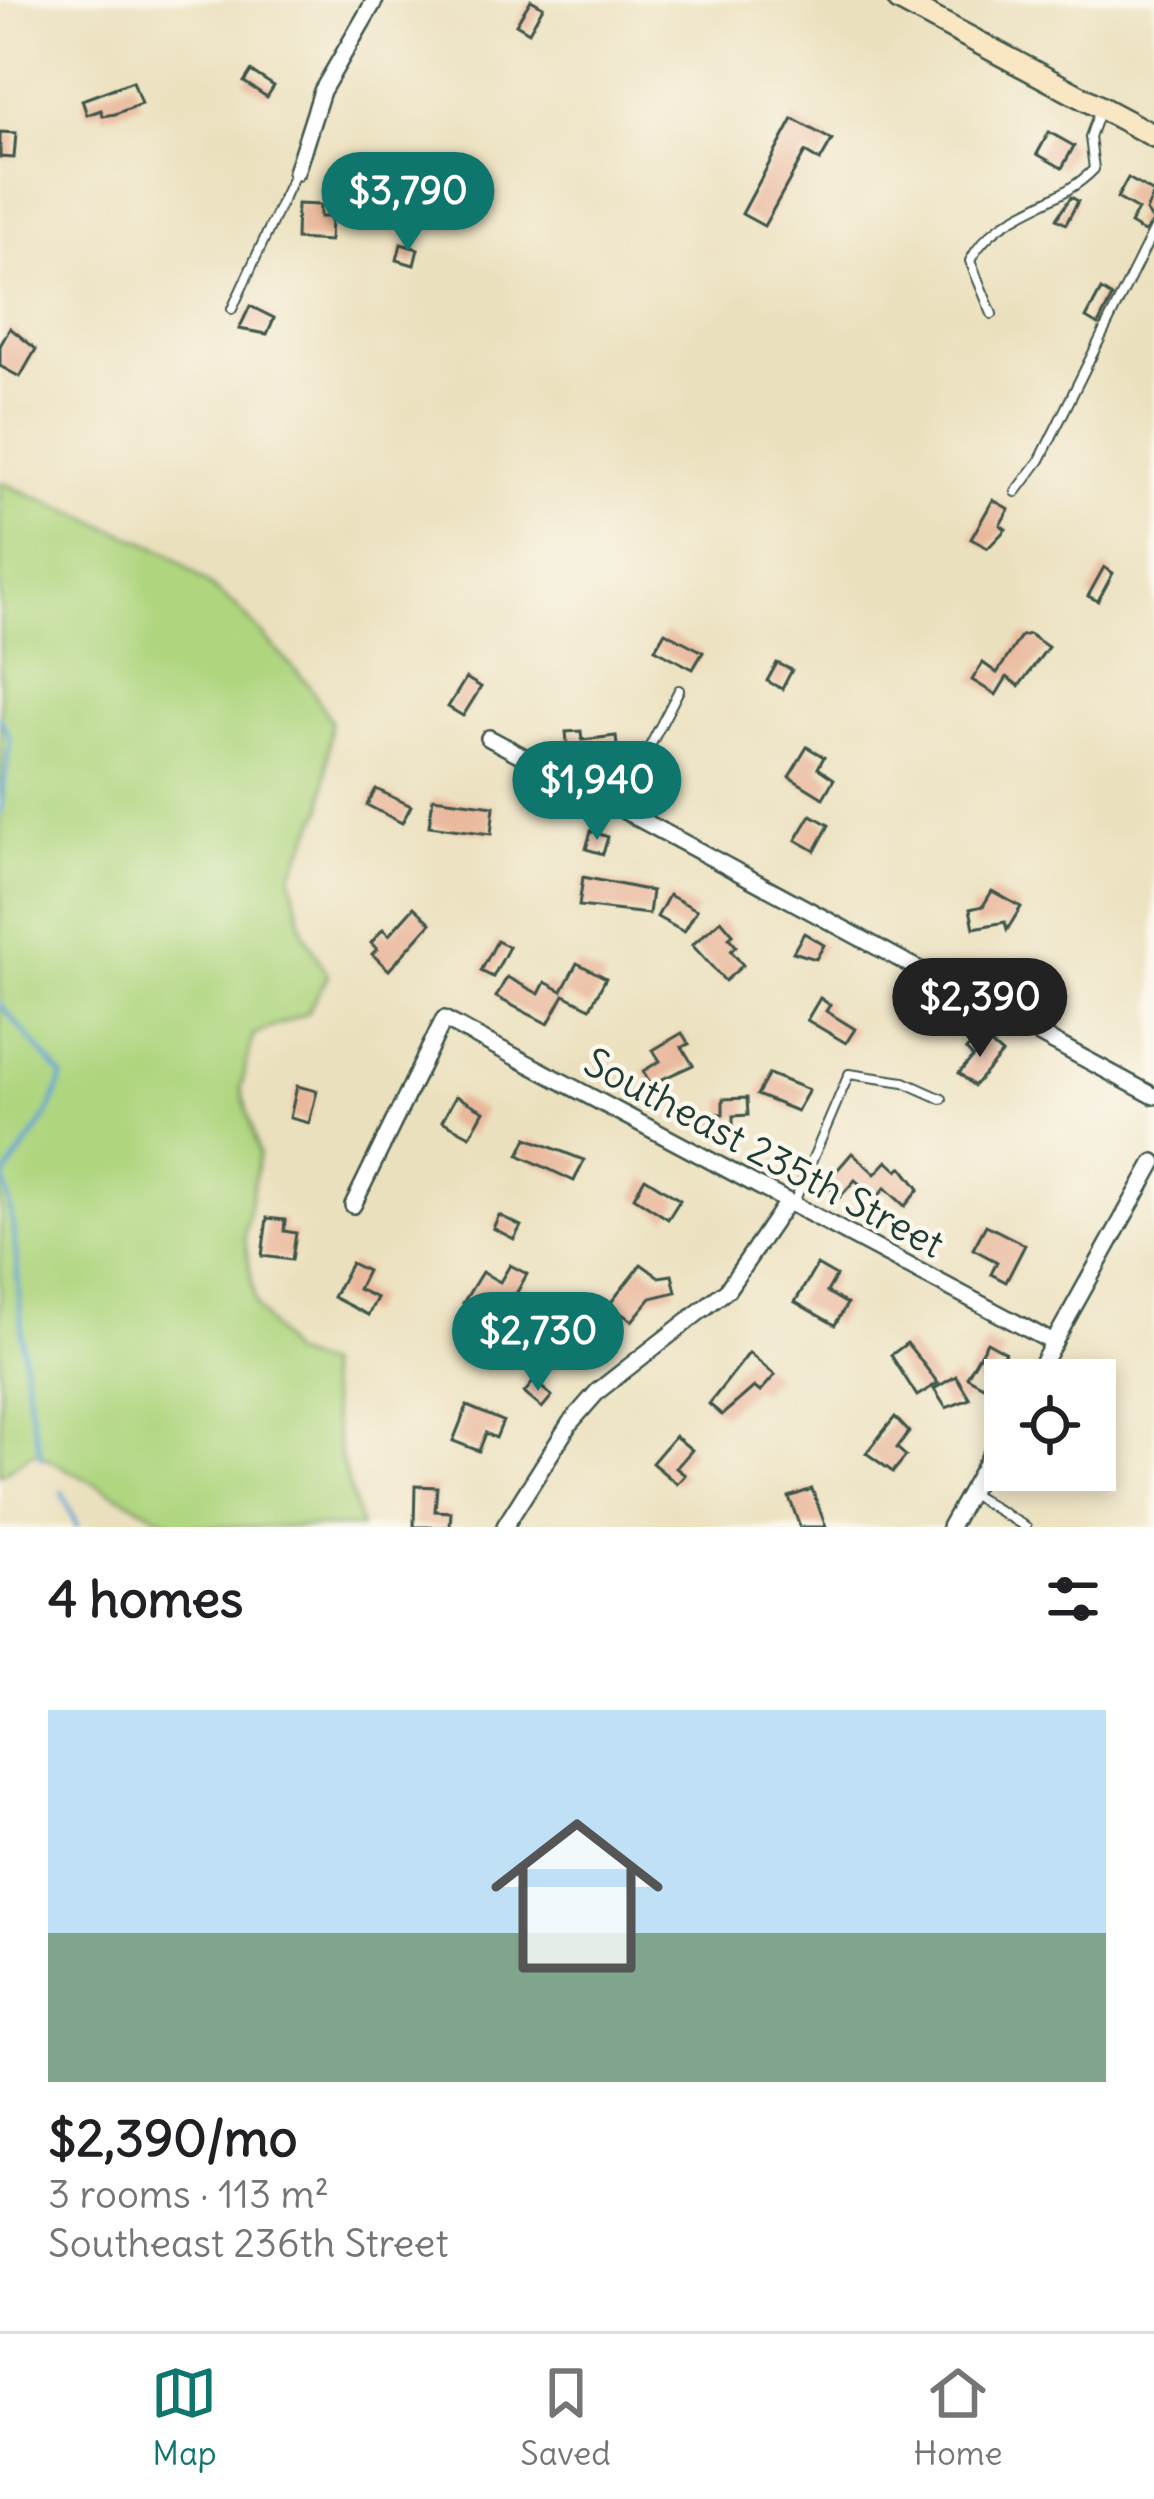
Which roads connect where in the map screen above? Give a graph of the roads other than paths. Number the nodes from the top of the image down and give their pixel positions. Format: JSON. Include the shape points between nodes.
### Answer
{"nodes":[{"id":1,"x":374,"y":0,"type":"edge"},
{"id":2,"x":899,"y":0,"type":"edge"},
{"id":3,"x":1100,"y":108,"type":"junction"},
{"id":4,"x":1154,"y":136,"type":"edge"},
{"id":5,"x":296,"y":172,"type":"joint"},
{"id":6,"x":1154,"y":230,"type":"edge"},
{"id":7,"x":232,"y":309,"type":"dead end"},
{"id":8,"x":992,"y":314,"type":"dead end"},
{"id":9,"x":1016,"y":492,"type":"dead end"},
{"id":10,"x":679,"y":689,"type":"dead end"},
{"id":11,"x":489,"y":738,"type":"dead end"},
{"id":12,"x":619,"y":806,"type":"junction"},
{"id":13,"x":1154,"y":1096,"type":"edge"},
{"id":14,"x":942,"y":1099,"type":"dead end"},
{"id":15,"x":1154,"y":1162,"type":"edge"},
{"id":16,"x":353,"y":1204,"type":"dead end"},
{"id":17,"x":788,"y":1207,"type":"junction"},
{"id":18,"x":1054,"y":1343,"type":"junction"},
{"id":19,"x":1045,"y":1359,"type":"edge"},
{"id":20,"x":984,"y":1468,"type":"edge"},
{"id":21,"x":970,"y":1493,"type":"junction"},
{"id":22,"x":506,"y":1526,"type":"edge"},
{"id":23,"x":950,"y":1527,"type":"edge"},
{"id":24,"x":1026,"y":1527,"type":"edge"}],
"edges":[{"from":1,"to":5,"type":"street","via":[[322,91]]},
{"from":2,"to":3,"type":"main road"},
{"from":3,"to":4,"type":"main road"},
{"from":3,"to":8,"type":"lane","via":[[1090,137],[1094,169],[981,239],[970,261]]},
{"from":5,"to":7,"type":"lane"},
{"from":6,"to":9,"type":"lane","via":[[1040,460]]},
{"from":10,"to":12,"type":"lane"},
{"from":11,"to":12,"type":"street"},
{"from":12,"to":13,"type":"street"},
{"from":14,"to":17,"type":"lane","via":[[904,1082],[849,1074]]},
{"from":15,"to":18,"type":"street"},
{"from":16,"to":17,"type":"street","name":"Southeast 235th Street","via":[[444,1019]]},
{"from":17,"to":18,"type":"street","name":"Southeast 235th Street"},
{"from":17,"to":22,"type":"street","via":[[728,1290],[598,1391]]},
{"from":18,"to":19,"type":"street"},
{"from":20,"to":21,"type":"street"},
{"from":21,"to":23,"type":"street"},
{"from":21,"to":24,"type":"lane"}]}
